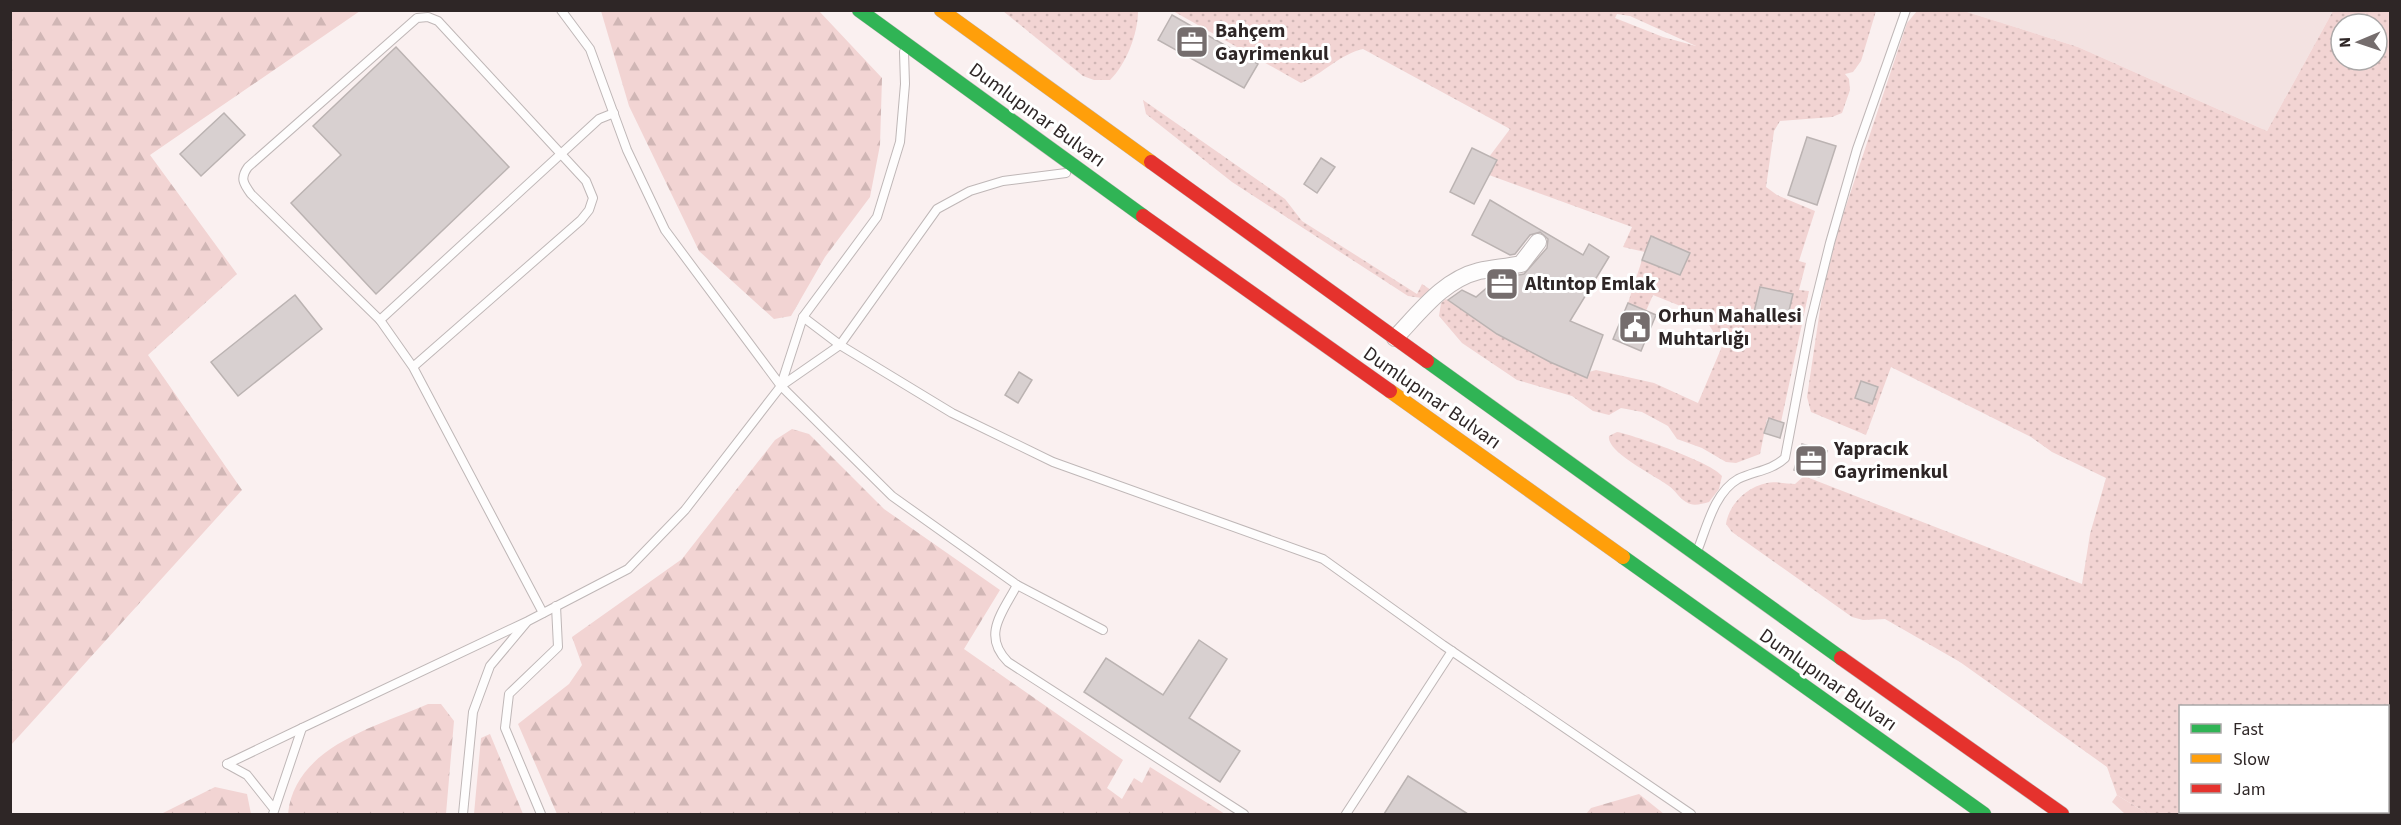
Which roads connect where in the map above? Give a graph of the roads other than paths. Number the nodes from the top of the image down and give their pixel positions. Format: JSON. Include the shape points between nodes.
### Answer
{"nodes":[{"id":1,"x":561,"y":10,"type":"edge"},
{"id":2,"x":859,"y":10,"type":"edge"},
{"id":3,"x":941,"y":10,"type":"edge"},
{"id":4,"x":1906,"y":10,"type":"edge"},
{"id":5,"x":903,"y":42,"type":"junction"},
{"id":6,"x":614,"y":113,"type":"junction"},
{"id":7,"x":560,"y":155,"type":"junction"},
{"id":8,"x":1080,"y":171,"type":"junction"},
{"id":9,"x":1538,"y":242,"type":"dead end"},
{"id":10,"x":803,"y":317,"type":"junction"},
{"id":11,"x":380,"y":320,"type":"junction"},
{"id":12,"x":1395,"y":338,"type":"junction"},
{"id":13,"x":840,"y":345,"type":"junction"},
{"id":14,"x":413,"y":367,"type":"junction"},
{"id":15,"x":781,"y":386,"type":"junction"},
{"id":16,"x":1696,"y":555,"type":"junction"},
{"id":17,"x":1017,"y":585,"type":"junction"},
{"id":18,"x":556,"y":606,"type":"junction"},
{"id":19,"x":543,"y":613,"type":"junction"},
{"id":20,"x":528,"y":621,"type":"junction"},
{"id":21,"x":1103,"y":630,"type":"dead end"},
{"id":22,"x":1452,"y":651,"type":"junction"},
{"id":23,"x":302,"y":728,"type":"junction"},
{"id":24,"x":274,"y":812,"type":"edge"},
{"id":25,"x":463,"y":814,"type":"edge"},
{"id":26,"x":541,"y":814,"type":"edge"},
{"id":27,"x":1244,"y":814,"type":"edge"},
{"id":28,"x":1346,"y":814,"type":"edge"},
{"id":29,"x":1691,"y":814,"type":"edge"},
{"id":30,"x":1984,"y":814,"type":"edge"},
{"id":31,"x":2062,"y":814,"type":"edge"}],
"edges":[{"from":1,"to":6,"type":"lane","via":[[590,49]]},
{"from":2,"to":5,"type":"highway","name":"Dumlupınar Bulvarı"},
{"from":3,"to":12,"type":"highway","name":"Dumlupınar Bulvarı"},
{"from":4,"to":16,"type":"lane","via":[[1857,149],[1830,243],[1785,458],[1778,465],[1726,487]]},
{"from":5,"to":8,"type":"highway","name":"Dumlupınar Bulvarı"},
{"from":5,"to":10,"type":"lane","via":[[906,84],[900,142],[877,217]]},
{"from":6,"to":7,"type":"lane","via":[[599,119]]},
{"from":6,"to":15,"type":"lane","via":[[627,150],[666,230]]},
{"from":7,"to":11,"type":"lane"},
{"from":7,"to":11,"type":"lane","via":[[438,21],[428,17],[417,18],[248,166],[243,183],[251,194]]},
{"from":7,"to":14,"type":"lane","via":[[586,181],[593,198],[589,210]]},
{"from":8,"to":13,"type":"lane","via":[[1003,181],[970,191],[937,209]]},
{"from":8,"to":30,"type":"highway","name":"Dumlupınar Bulvarı"},
{"from":9,"to":12,"type":"street","via":[[1521,264],[1478,271],[1437,293]]},
{"from":10,"to":13,"type":"lane"},
{"from":10,"to":15,"type":"lane"},
{"from":11,"to":14,"type":"lane"},
{"from":12,"to":16,"type":"highway","name":"Dumlupınar Bulvarı"},
{"from":13,"to":15,"type":"lane"},
{"from":13,"to":22,"type":"lane","via":[[952,414],[1053,462],[1323,559]]},
{"from":14,"to":19,"type":"lane"},
{"from":15,"to":17,"type":"lane","via":[[892,496]]},
{"from":15,"to":18,"type":"lane","via":[[685,510],[628,569]]},
{"from":16,"to":31,"type":"highway","name":"Dumlupınar Bulvarı"},
{"from":17,"to":21,"type":"lane"},
{"from":17,"to":27,"type":"lane","via":[[994,629],[997,651],[1008,662]]},
{"from":18,"to":19,"type":"lane"},
{"from":18,"to":26,"type":"lane","via":[[558,647],[510,694],[505,728]]},
{"from":19,"to":20,"type":"lane"},
{"from":20,"to":23,"type":"lane"},
{"from":20,"to":25,"type":"lane","via":[[490,666],[473,712]]},
{"from":22,"to":28,"type":"lane"},
{"from":22,"to":29,"type":"lane"},
{"from":23,"to":24,"type":"lane"},
{"from":23,"to":24,"type":"lane","via":[[227,764],[247,775]]}]}
